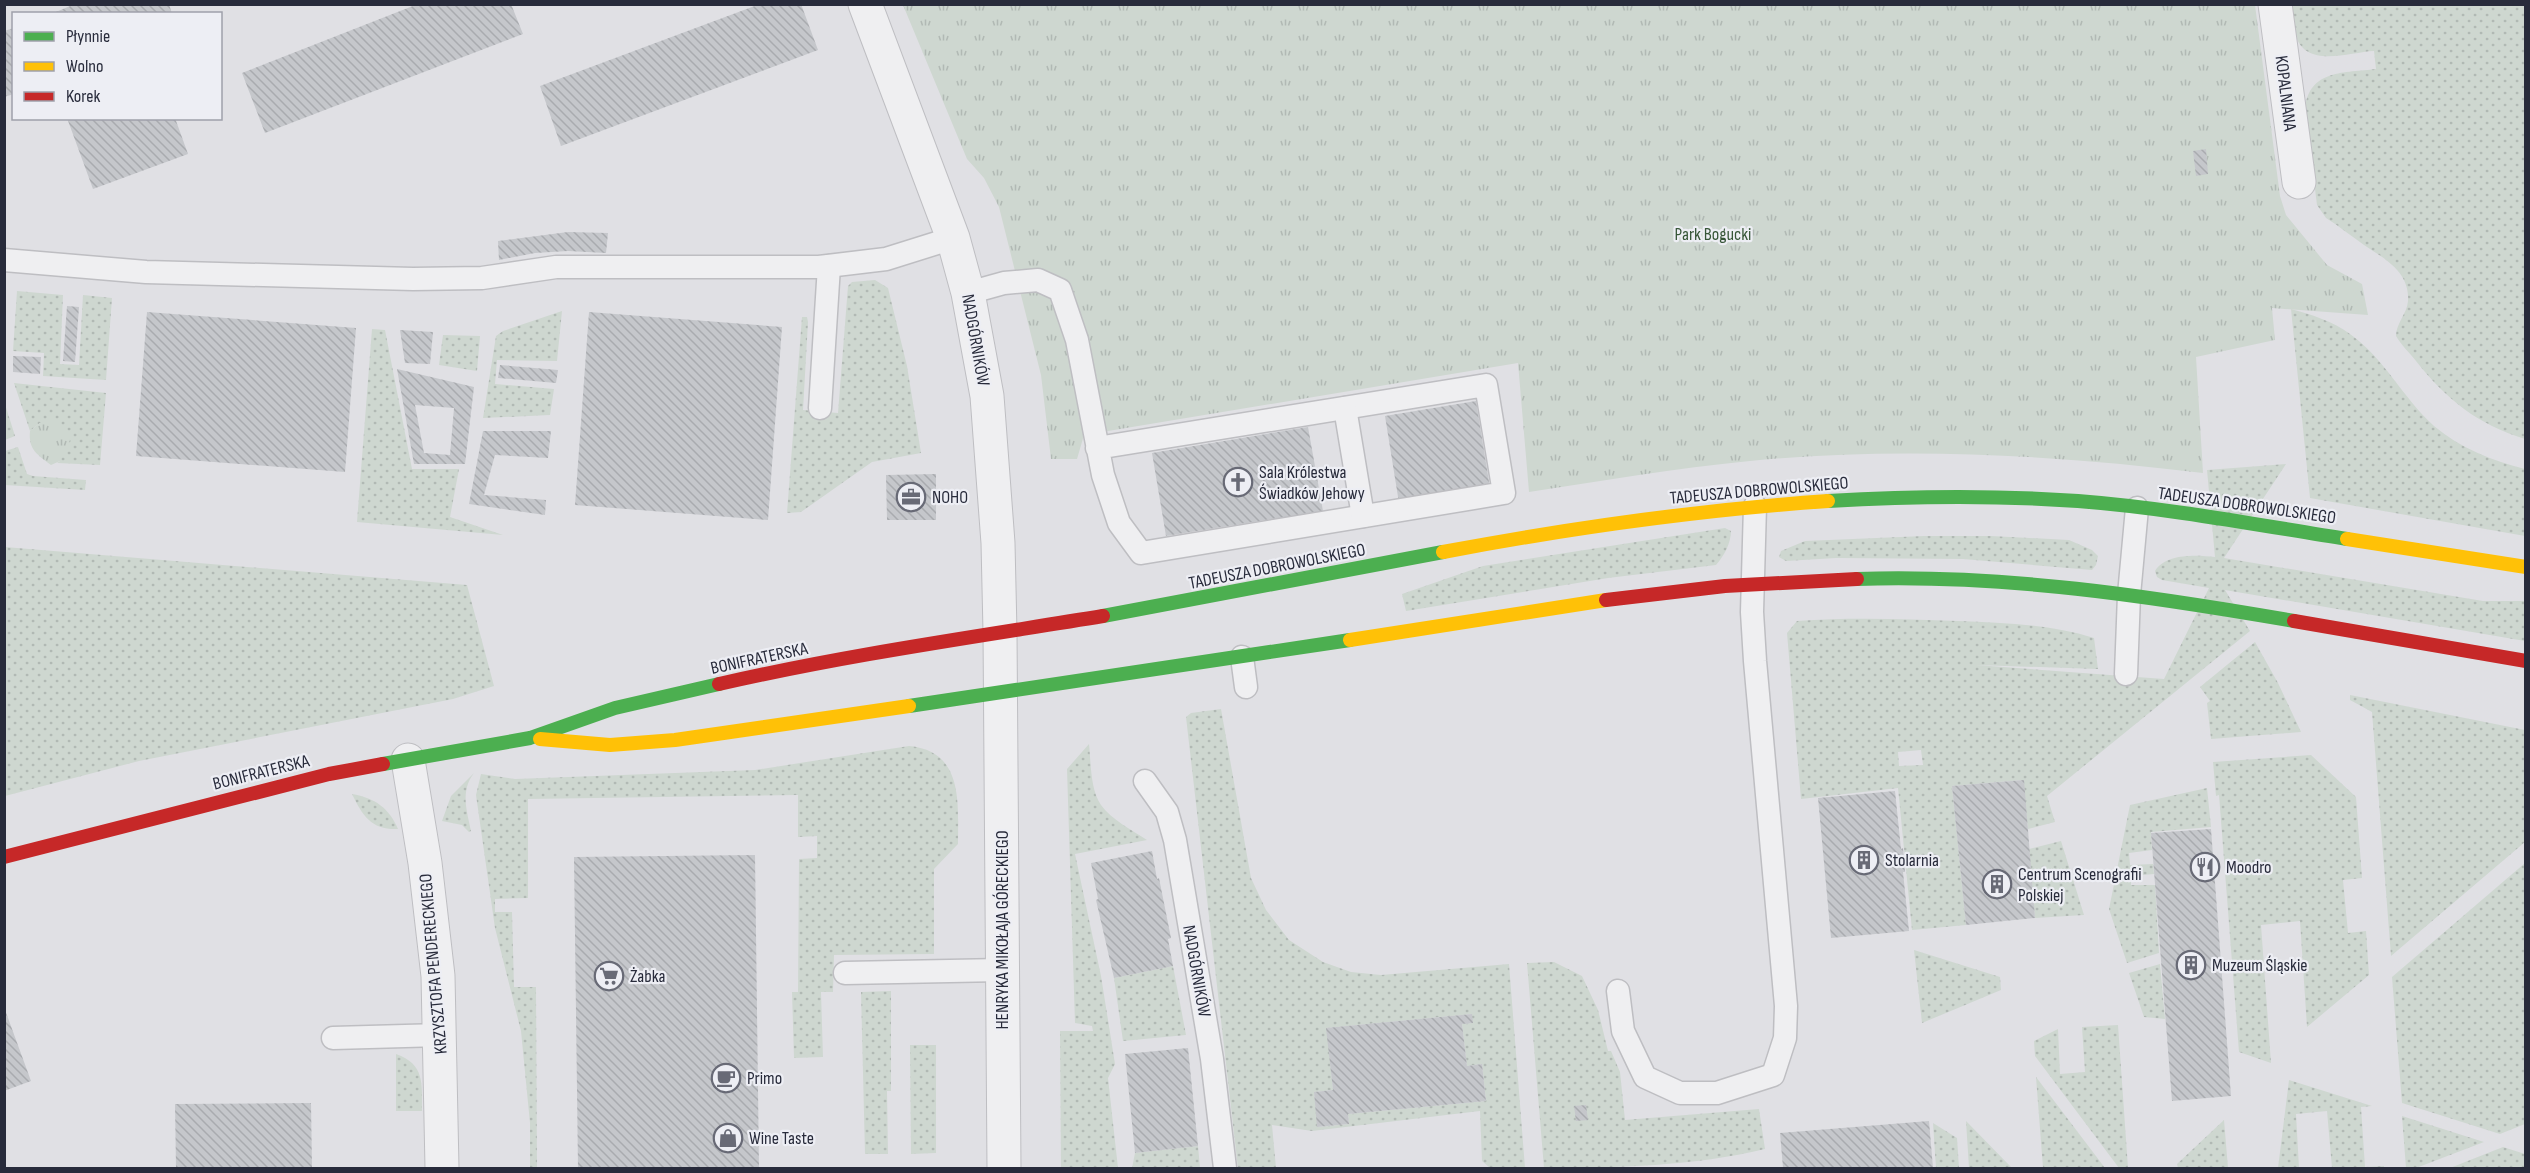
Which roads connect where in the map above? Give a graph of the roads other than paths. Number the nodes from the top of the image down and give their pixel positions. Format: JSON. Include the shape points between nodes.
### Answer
{"nodes":[{"id":1,"x":865,"y":4,"type":"edge"},
{"id":2,"x":2275,"y":4,"type":"edge"},
{"id":3,"x":2299,"y":182,"type":"dead end"},
{"id":4,"x":953,"y":238,"type":"junction"},
{"id":5,"x":4,"y":260,"type":"edge"},
{"id":6,"x":829,"y":266,"type":"junction"},
{"id":7,"x":968,"y":293,"type":"junction"},
{"id":8,"x":820,"y":408,"type":"dead end"},
{"id":9,"x":1345,"y":408,"type":"junction"},
{"id":10,"x":1097,"y":448,"type":"junction"},
{"id":11,"x":1755,"y":506,"type":"junction"},
{"id":12,"x":2137,"y":508,"type":"junction"},
{"id":13,"x":1363,"y":516,"type":"junction"},
{"id":14,"x":2526,"y":567,"type":"edge"},
{"id":15,"x":1753,"y":582,"type":"junction"},
{"id":16,"x":2129,"y":595,"type":"junction"},
{"id":17,"x":1000,"y":632,"type":"junction"},
{"id":18,"x":1242,"y":657,"type":"junction"},
{"id":19,"x":2526,"y":661,"type":"edge"},
{"id":20,"x":2126,"y":674,"type":"dead end"},
{"id":21,"x":1246,"y":687,"type":"dead end"},
{"id":22,"x":1000,"y":692,"type":"junction"},
{"id":23,"x":530,"y":738,"type":"junction"},
{"id":24,"x":408,"y":760,"type":"junction"},
{"id":25,"x":1145,"y":781,"type":"dead end"},
{"id":26,"x":4,"y":857,"type":"edge"},
{"id":27,"x":1002,"y":970,"type":"junction"},
{"id":28,"x":844,"y":973,"type":"dead end"},
{"id":29,"x":1618,"y":991,"type":"dead end"},
{"id":30,"x":441,"y":1035,"type":"junction"},
{"id":31,"x":333,"y":1038,"type":"dead end"},
{"id":32,"x":442,"y":1168,"type":"edge"},
{"id":33,"x":1004,"y":1168,"type":"edge"},
{"id":34,"x":1225,"y":1168,"type":"edge"}],
"edges":[{"from":1,"to":4,"type":"street","name":"NADGÓRNIKÓW"},
{"from":2,"to":3,"type":"street","name":"KOPALNIANA"},
{"from":4,"to":6,"type":"lane","via":[[886,259]]},
{"from":4,"to":7,"type":"street","name":"NADGÓRNIKÓW"},
{"from":5,"to":6,"type":"lane","via":[[146,272],[413,279],[482,278],[565,266]]},
{"from":6,"to":8,"type":"lane"},
{"from":7,"to":10,"type":"lane","via":[[1004,283],[1038,280],[1060,290],[1077,340]]},
{"from":7,"to":17,"type":"street","name":"NADGÓRNIKÓW","via":[[987,396]]},
{"from":9,"to":10,"type":"lane"},
{"from":9,"to":13,"type":"lane"},
{"from":9,"to":13,"type":"lane","via":[[1485,385],[1504,494]]},
{"from":10,"to":13,"type":"lane","via":[[1119,523],[1141,553]]},
{"from":11,"to":12,"type":"street","name":"TADEUSZA DOBROWOLSKIEGO","via":[[1947,497],[2078,501]]},
{"from":11,"to":15,"type":"lane"},
{"from":11,"to":17,"type":"street","name":"TADEUSZA DOBROWOLSKIEGO","via":[[1481,545],[1129,612]]},
{"from":12,"to":14,"type":"street","name":"TADEUSZA DOBROWOLSKIEGO"},
{"from":12,"to":16,"type":"lane"},
{"from":15,"to":16,"type":"street","via":[[1949,579]]},
{"from":15,"to":18,"type":"street","via":[[1595,600]]},
{"from":15,"to":29,"type":"lane","via":[[1755,661],[1786,1006],[1785,1038],[1773,1075],[1717,1093],[1680,1093],[1645,1077],[1623,1031]]},
{"from":16,"to":19,"type":"street"},
{"from":16,"to":20,"type":"lane"},
{"from":17,"to":22,"type":"street","name":"NADGÓRNIKÓW"},
{"from":17,"to":23,"type":"street","name":"BONIFRATERSKA","via":[[742,679],[615,708]]},
{"from":18,"to":21,"type":"lane"},
{"from":18,"to":22,"type":"street"},
{"from":22,"to":23,"type":"street","name":"BONIFRATERSKA","via":[[675,741],[610,745]]},
{"from":22,"to":27,"type":"street","name":"HENRYKA MIKOŁAJA GÓRECKIEGO"},
{"from":23,"to":24,"type":"street","name":"BONIFRATERSKA"},
{"from":24,"to":26,"type":"street","name":"BONIFRATERSKA","via":[[318,777]]},
{"from":24,"to":30,"type":"street","name":"KRZYSZTOFA PENDERECKIEGO","via":[[431,909]]},
{"from":25,"to":34,"type":"lane","name":"NADGÓRNIKÓW","via":[[1167,812],[1174,840],[1212,1059]]},
{"from":27,"to":28,"type":"lane"},
{"from":27,"to":33,"type":"street","name":"HENRYKA MIKOŁAJA GÓRECKIEGO"},
{"from":30,"to":31,"type":"lane"},
{"from":30,"to":32,"type":"street","name":"KRZYSZTOFA PENDERECKIEGO"}]}
